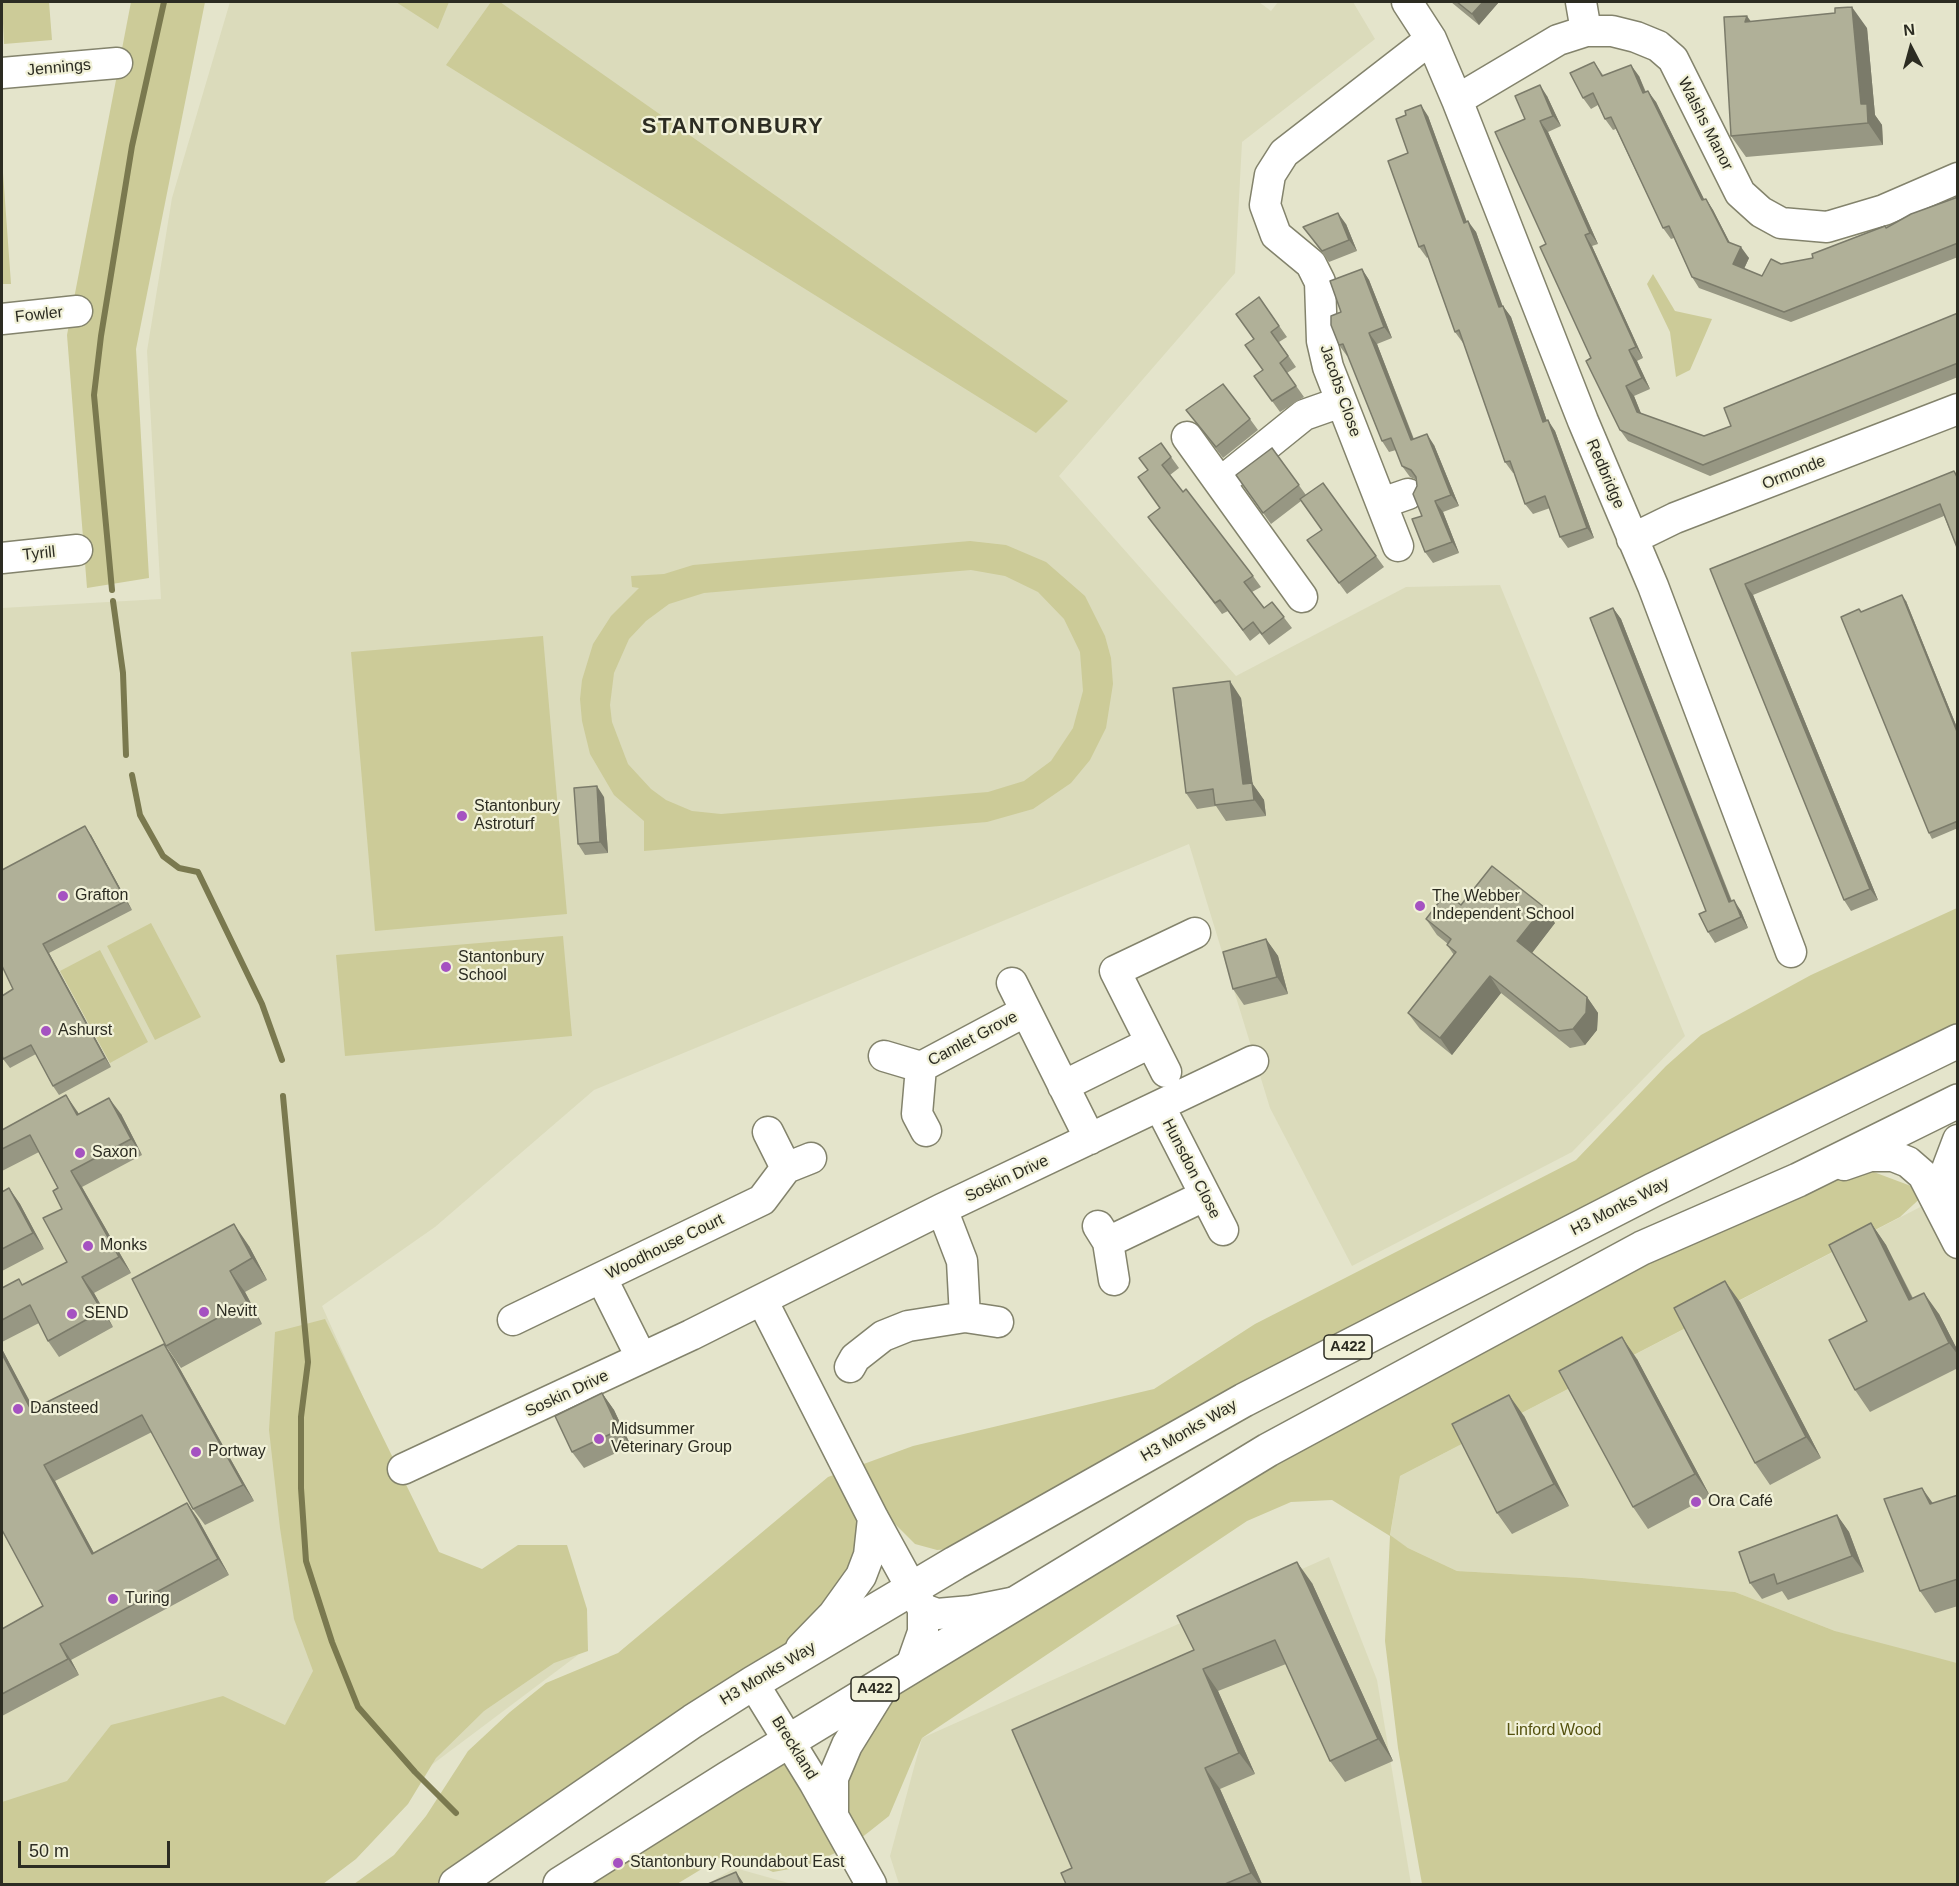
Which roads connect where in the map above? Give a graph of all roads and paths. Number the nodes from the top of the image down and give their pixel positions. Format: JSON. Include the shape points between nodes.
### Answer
{"nodes":[{"id":1,"x":1407,"y":2,"type":"edge"},
{"id":2,"x":1581,"y":2,"type":"edge"},
{"id":3,"x":1586,"y":31,"type":"junction"},
{"id":4,"x":1431,"y":39,"type":"junction"},
{"id":5,"x":117,"y":63,"type":"dead end"},
{"id":6,"x":2,"y":73,"type":"edge"},
{"id":7,"x":1457,"y":100,"type":"junction"},
{"id":8,"x":1958,"y":178,"type":"edge"},
{"id":9,"x":77,"y":311,"type":"dead end"},
{"id":10,"x":2,"y":319,"type":"edge"},
{"id":11,"x":1341,"y":402,"type":"junction"},
{"id":12,"x":1958,"y":409,"type":"edge"},
{"id":13,"x":1187,"y":438,"type":"dead end"},
{"id":14,"x":1221,"y":482,"type":"junction"},
{"id":15,"x":1632,"y":539,"type":"junction"},
{"id":16,"x":1398,"y":546,"type":"dead end"},
{"id":17,"x":77,"y":550,"type":"dead end"},
{"id":18,"x":2,"y":558,"type":"edge"},
{"id":19,"x":1302,"y":597,"type":"dead end"},
{"id":20,"x":1195,"y":933,"type":"dead end"},
{"id":21,"x":1791,"y":952,"type":"dead end"},
{"id":22,"x":1012,"y":983,"type":"dead end"},
{"id":23,"x":1026,"y":1011,"type":"junction"},
{"id":24,"x":1958,"y":1041,"type":"edge"},
{"id":25,"x":1150,"y":1043,"type":"junction"},
{"id":26,"x":884,"y":1056,"type":"dead end"},
{"id":27,"x":1253,"y":1061,"type":"dead end"},
{"id":28,"x":921,"y":1067,"type":"junction"},
{"id":29,"x":1166,"y":1072,"type":"dead end"},
{"id":30,"x":1063,"y":1086,"type":"junction"},
{"id":31,"x":1958,"y":1101,"type":"edge"},
{"id":32,"x":1160,"y":1107,"type":"junction"},
{"id":33,"x":926,"y":1131,"type":"dead end"},
{"id":34,"x":768,"y":1132,"type":"dead end"},
{"id":35,"x":1090,"y":1139,"type":"junction"},
{"id":36,"x":1958,"y":1140,"type":"edge"},
{"id":37,"x":1798,"y":1180,"type":"junction"},
{"id":38,"x":1204,"y":1196,"type":"junction"},
{"id":39,"x":942,"y":1209,"type":"junction"},
{"id":40,"x":1944,"y":1214,"type":"junction"},
{"id":41,"x":1223,"y":1230,"type":"dead end"},
{"id":42,"x":1958,"y":1243,"type":"edge"},
{"id":43,"x":602,"y":1279,"type":"junction"},
{"id":44,"x":1114,"y":1280,"type":"dead end"},
{"id":45,"x":762,"y":1300,"type":"junction"},
{"id":46,"x":521,"y":1307,"type":"dead end"},
{"id":47,"x":965,"y":1317,"type":"junction"},
{"id":48,"x":998,"y":1322,"type":"dead end"},
{"id":49,"x":641,"y":1357,"type":"junction"},
{"id":50,"x":849,"y":1359,"type":"dead end"},
{"id":51,"x":403,"y":1469,"type":"dead end"},
{"id":52,"x":873,"y":1518,"type":"junction"},
{"id":53,"x":918,"y":1599,"type":"junction"},
{"id":54,"x":1022,"y":1601,"type":"junction"},
{"id":55,"x":785,"y":1663,"type":"junction"},
{"id":56,"x":899,"y":1674,"type":"junction"},
{"id":57,"x":753,"y":1683,"type":"junction"},
{"id":58,"x":789,"y":1740,"type":"junction"},
{"id":59,"x":832,"y":1814,"type":"junction"},
{"id":60,"x":456,"y":1884,"type":"edge"},
{"id":61,"x":560,"y":1884,"type":"edge"},
{"id":62,"x":871,"y":1884,"type":"edge"}],
"edges":[{"from":1,"to":4,"type":"street","name":"Redbridge"},
{"from":2,"to":3,"type":"street"},
{"from":3,"to":7,"type":"street","name":"Walshs Manor","via":[[1558,40]]},
{"from":3,"to":8,"type":"street","name":"Walshs Manor","via":[[1612,31],[1636,37],[1658,46],[1673,60],[1740,193],[1781,224],[1827,227],[1884,210]]},
{"from":4,"to":7,"type":"street","name":"Redbridge"},
{"from":4,"to":11,"type":"street","name":"Jacobs Close","via":[[1284,153],[1270,175],[1264,205],[1276,235],[1311,264],[1320,282],[1322,341]]},
{"from":5,"to":6,"type":"street","name":"Jennings"},
{"from":7,"to":15,"type":"street","name":"Redbridge"},
{"from":9,"to":10,"type":"street","name":"Fowler"},
{"from":11,"to":14,"type":"street","via":[[1304,415]]},
{"from":11,"to":16,"type":"street","name":"Jacobs Close","via":[[1395,499]]},
{"from":12,"to":15,"type":"street","name":"Ormonde"},
{"from":13,"to":14,"type":"street"},
{"from":14,"to":19,"type":"street","via":[[1283,555]]},
{"from":15,"to":21,"type":"street","name":"Redbridge"},
{"from":17,"to":18,"type":"street","name":"Tyrill"},
{"from":20,"to":25,"type":"street","via":[[1115,971]]},
{"from":22,"to":23,"type":"street","name":"Camlet Grove"},
{"from":23,"to":28,"type":"street","name":"Camlet Grove"},
{"from":23,"to":30,"type":"street","name":"Camlet Grove"},
{"from":24,"to":53,"type":"main road","name":"H3 Monks Way","number":"A422","via":[[1653,1190],[1244,1400]]},
{"from":25,"to":29,"type":"street"},
{"from":25,"to":30,"type":"street"},
{"from":26,"to":28,"type":"street","name":"Camlet Grove"},
{"from":27,"to":32,"type":"street","name":"Soskin Drive"},
{"from":28,"to":33,"type":"street","name":"Camlet Grove","via":[[918,1114]]},
{"from":30,"to":35,"type":"street","name":"Camlet Grove"},
{"from":31,"to":37,"type":"main road","number":"A422"},
{"from":32,"to":35,"type":"street","name":"Soskin Drive"},
{"from":32,"to":38,"type":"street","name":"Hunsdon Close"},
{"from":34,"to":43,"type":"street","name":"Woodhouse Court","via":[[798,1163],[762,1200]]},
{"from":35,"to":39,"type":"street","name":"Soskin Drive"},
{"from":36,"to":40,"type":"street","via":[[1947,1169]]},
{"from":37,"to":40,"type":"street","via":[[1870,1156],[1893,1156],[1923,1175]]},
{"from":37,"to":54,"type":"main road","number":"A422","via":[[1642,1248],[1292,1437]]},
{"from":38,"to":41,"type":"street","name":"Hunsdon Close"},
{"from":38,"to":44,"type":"street","via":[[1103,1234]]},
{"from":39,"to":45,"type":"street","name":"Soskin Drive"},
{"from":39,"to":47,"type":"street","via":[[962,1261]]},
{"from":40,"to":42,"type":"street"},
{"from":43,"to":46,"type":"street","name":"Woodhouse Court"},
{"from":43,"to":49,"type":"street"},
{"from":45,"to":49,"type":"street","name":"Soskin Drive"},
{"from":45,"to":52,"type":"street"},
{"from":47,"to":48,"type":"street"},
{"from":47,"to":50,"type":"street","via":[[908,1326],[883,1336]]},
{"from":49,"to":51,"type":"street","name":"Soskin Drive"},
{"from":52,"to":53,"type":"street"},
{"from":52,"to":55,"type":"street","via":[[869,1555],[861,1576],[833,1615]]},
{"from":53,"to":54,"type":"street","via":[[937,1614]]},
{"from":53,"to":55,"type":"main road","name":"H3 Monks Way","number":"A422"},
{"from":53,"to":56,"type":"street","via":[[924,1632]]},
{"from":54,"to":56,"type":"main road","number":"A422"},
{"from":55,"to":57,"type":"main road","name":"H3 Monks Way","number":"A422"},
{"from":56,"to":58,"type":"main road","number":"A422"},
{"from":56,"to":59,"type":"street","name":"Breckland","via":[[847,1745],[833,1778]]},
{"from":57,"to":58,"type":"street","name":"Breckland"},
{"from":57,"to":60,"type":"main road","name":"H3 Monks Way","number":"A422"},
{"from":58,"to":59,"type":"street","name":"Breckland"},
{"from":58,"to":61,"type":"main road","number":"A422"},
{"from":59,"to":62,"type":"street","name":"Breckland"}]}
